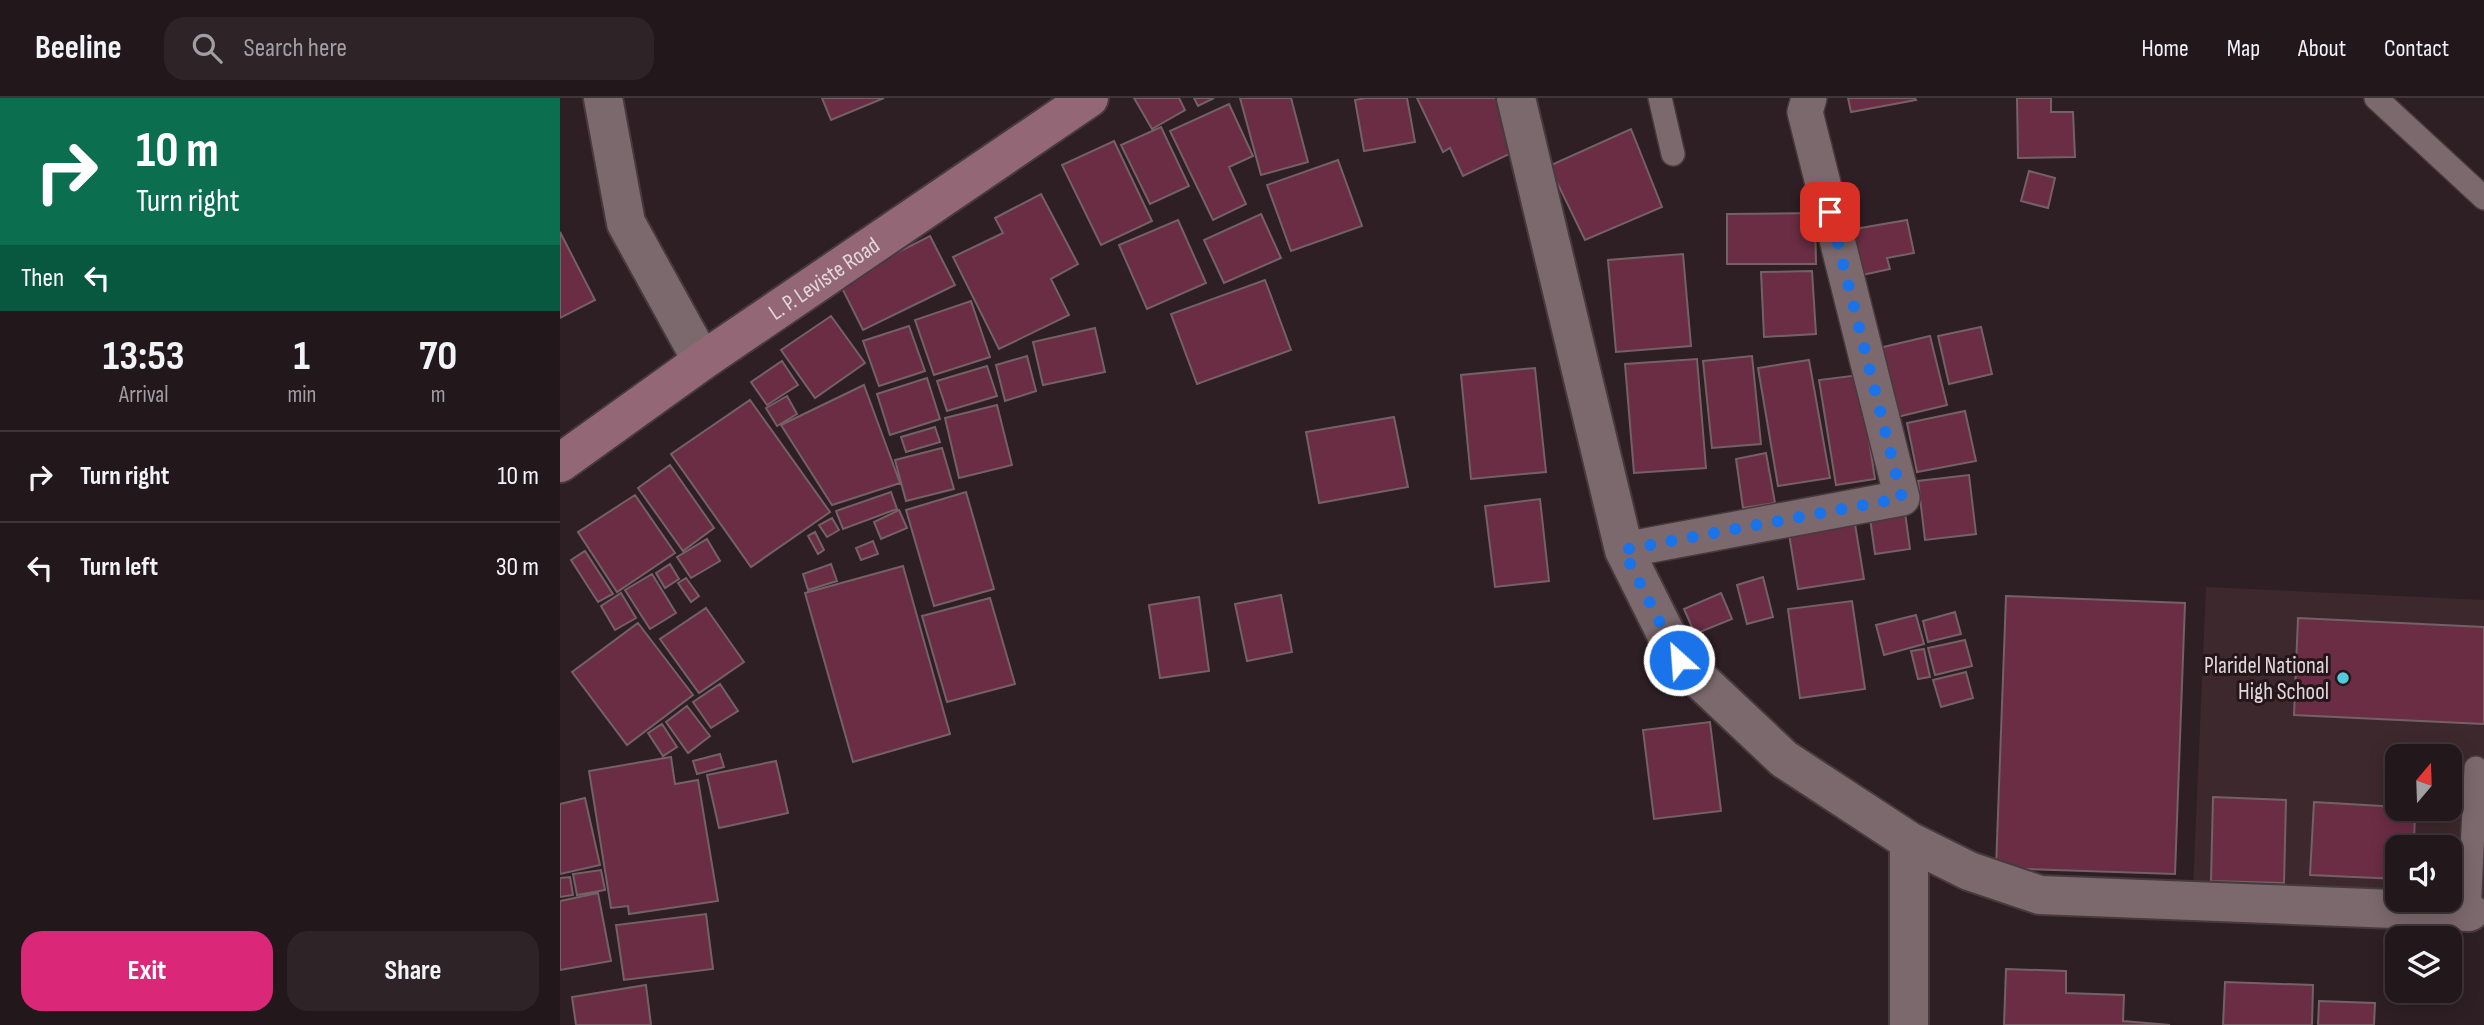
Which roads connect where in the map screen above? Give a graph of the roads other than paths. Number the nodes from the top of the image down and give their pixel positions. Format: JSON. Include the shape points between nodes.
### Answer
{"nodes":[{"id":1,"x":604,"y":98,"type":"edge"},
{"id":2,"x":1516,"y":98,"type":"edge"},
{"id":3,"x":1660,"y":98,"type":"edge"},
{"id":4,"x":1809,"y":98,"type":"edge"},
{"id":5,"x":2376,"y":98,"type":"edge"},
{"id":6,"x":1077,"y":102,"type":"edge"},
{"id":7,"x":1673,"y":154,"type":"dead end"},
{"id":8,"x":2484,"y":198,"type":"edge"},
{"id":9,"x":702,"y":361,"type":"junction"},
{"id":10,"x":560,"y":463,"type":"edge"},
{"id":11,"x":1623,"y":550,"type":"junction"},
{"id":12,"x":2476,"y":768,"type":"dead end"},
{"id":13,"x":1909,"y":841,"type":"junction"},
{"id":14,"x":2469,"y":912,"type":"joint"},
{"id":15,"x":1909,"y":1025,"type":"edge"}],
"edges":[{"from":1,"to":9,"type":"street","via":[[626,223]]},
{"from":2,"to":11,"type":"street"},
{"from":3,"to":7,"type":"lane"},
{"from":4,"to":11,"type":"street","via":[[1805,112],[1902,498]]},
{"from":5,"to":8,"type":"lane"},
{"from":6,"to":9,"type":"main road","name":"L. P. Leviste Road"},
{"from":9,"to":10,"type":"main road","name":"L. P. Leviste Road"},
{"from":11,"to":13,"type":"street","via":[[1679,660],[1784,759]]},
{"from":12,"to":14,"type":"lane"},
{"from":13,"to":14,"type":"street","via":[[1969,872],[2040,895]]},
{"from":13,"to":15,"type":"street"}]}
